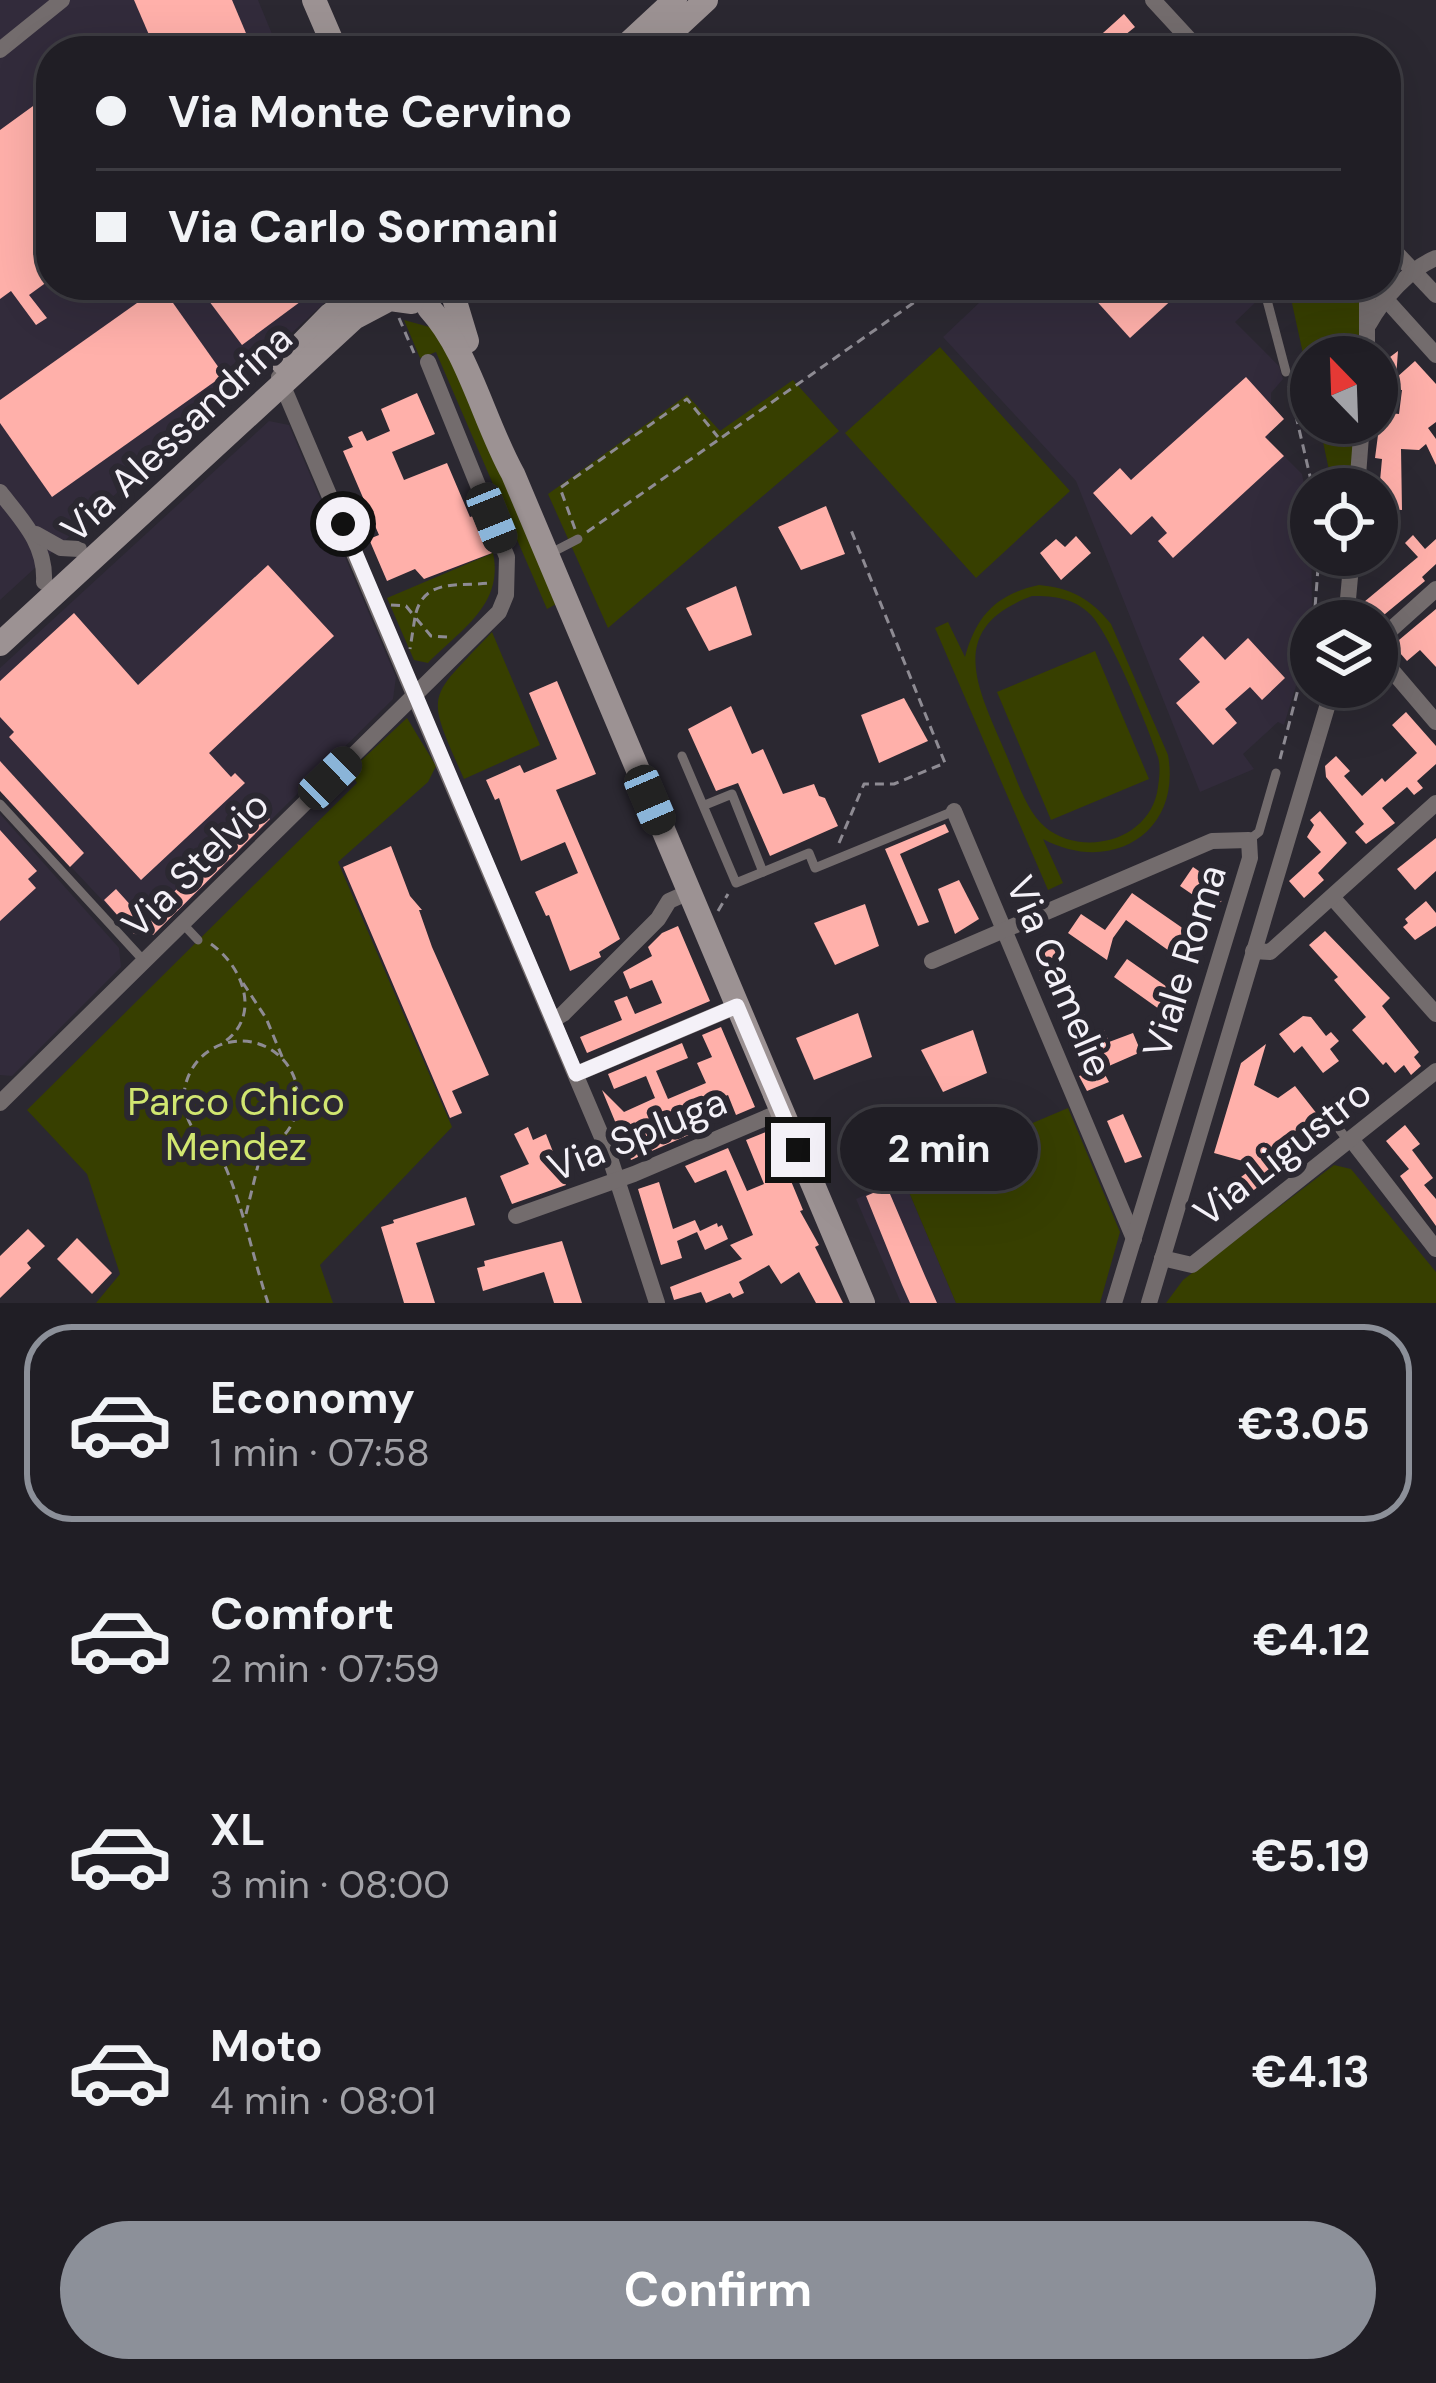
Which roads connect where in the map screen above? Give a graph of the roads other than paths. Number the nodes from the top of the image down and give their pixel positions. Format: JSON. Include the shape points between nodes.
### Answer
{"nodes":[{"id":1,"x":62,"y":0,"type":"edge"},
{"id":2,"x":314,"y":0,"type":"edge"},
{"id":3,"x":675,"y":0,"type":"edge"},
{"id":4,"x":706,"y":0,"type":"edge"},
{"id":5,"x":1153,"y":0,"type":"edge"},
{"id":6,"x":330,"y":36,"type":"edge"},
{"id":7,"x":636,"y":36,"type":"edge"},
{"id":8,"x":667,"y":36,"type":"edge"},
{"id":9,"x":1186,"y":36,"type":"edge"},
{"id":10,"x":0,"y":50,"type":"edge"},
{"id":11,"x":1401,"y":258,"type":"edge"},
{"id":12,"x":1436,"y":258,"type":"edge"},
{"id":13,"x":1415,"y":272,"type":"junction"},
{"id":14,"x":1401,"y":278,"type":"edge"},
{"id":15,"x":1436,"y":295,"type":"edge"},
{"id":16,"x":351,"y":300,"type":"edge"},
{"id":17,"x":388,"y":300,"type":"edge"},
{"id":18,"x":449,"y":300,"type":"edge"},
{"id":19,"x":460,"y":300,"type":"edge"},
{"id":20,"x":1267,"y":300,"type":"edge"},
{"id":21,"x":1373,"y":300,"type":"edge"},
{"id":22,"x":1384,"y":300,"type":"edge"},
{"id":23,"x":409,"y":302,"type":"edge"},
{"id":24,"x":1368,"y":336,"type":"edge"},
{"id":25,"x":1436,"y":356,"type":"edge"},
{"id":26,"x":428,"y":362,"type":"road end"},
{"id":27,"x":1286,"y":372,"type":"road end"},
{"id":28,"x":282,"y":374,"type":"junction"},
{"id":29,"x":513,"y":474,"type":"junction"},
{"id":30,"x":0,"y":492,"type":"edge"},
{"id":31,"x":31,"y":530,"type":"junction"},
{"id":32,"x":578,"y":539,"type":"road end"},
{"id":33,"x":79,"y":549,"type":"junction"},
{"id":34,"x":547,"y":555,"type":"junction"},
{"id":35,"x":44,"y":582,"type":"junction"},
{"id":36,"x":1436,"y":589,"type":"edge"},
{"id":37,"x":0,"y":622,"type":"edge"},
{"id":38,"x":1398,"y":623,"type":"edge"},
{"id":39,"x":0,"y":644,"type":"edge"},
{"id":40,"x":1398,"y":678,"type":"edge"},
{"id":41,"x":416,"y":695,"type":"junction"},
{"id":42,"x":1327,"y":708,"type":"edge"},
{"id":43,"x":1436,"y":722,"type":"edge"},
{"id":44,"x":682,"y":756,"type":"dead end"},
{"id":45,"x":1276,"y":773,"type":"road end"},
{"id":46,"x":1436,"y":803,"type":"edge"},
{"id":47,"x":0,"y":804,"type":"edge"},
{"id":48,"x":705,"y":806,"type":"junction"},
{"id":49,"x":954,"y":811,"type":"joint"},
{"id":50,"x":1249,"y":840,"type":"junction"},
{"id":51,"x":764,"y":872,"type":"junction"},
{"id":52,"x":689,"y":892,"type":"junction"},
{"id":53,"x":1332,"y":897,"type":"junction"},
{"id":54,"x":182,"y":923,"type":"junction"},
{"id":55,"x":1002,"y":931,"type":"junction"},
{"id":56,"x":198,"y":940,"type":"road end"},
{"id":57,"x":1253,"y":951,"type":"junction"},
{"id":58,"x":144,"y":961,"type":"junction"},
{"id":59,"x":932,"y":961,"type":"dead end"},
{"id":60,"x":737,"y":1006,"type":"junction"},
{"id":61,"x":1436,"y":1014,"type":"edge"},
{"id":62,"x":553,"y":1020,"type":"junction"},
{"id":63,"x":1436,"y":1071,"type":"edge"},
{"id":64,"x":576,"y":1074,"type":"junction"},
{"id":65,"x":0,"y":1102,"type":"edge"},
{"id":66,"x":1322,"y":1106,"type":"dead end"},
{"id":67,"x":782,"y":1111,"type":"junction"},
{"id":68,"x":1350,"y":1140,"type":"junction"},
{"id":69,"x":619,"y":1180,"type":"junction"},
{"id":70,"x":516,"y":1216,"type":"dead end"},
{"id":71,"x":1134,"y":1240,"type":"junction"},
{"id":72,"x":1436,"y":1249,"type":"edge"},
{"id":73,"x":1129,"y":1258,"type":"junction"},
{"id":74,"x":1162,"y":1258,"type":"junction"},
{"id":75,"x":657,"y":1303,"type":"edge"},
{"id":76,"x":863,"y":1303,"type":"edge"},
{"id":77,"x":1114,"y":1303,"type":"edge"},
{"id":78,"x":1149,"y":1303,"type":"edge"}],
"edges":[{"from":1,"to":10,"type":"street"},
{"from":2,"to":6,"type":"main road"},
{"from":3,"to":7,"type":"main road"},
{"from":4,"to":8,"type":"main road"},
{"from":5,"to":9,"type":"street"},
{"from":11,"to":13,"type":"street"},
{"from":12,"to":13,"type":"street"},
{"from":13,"to":14,"type":"street"},
{"from":13,"to":15,"type":"street"},
{"from":16,"to":28,"type":"main road","name":"Via Alessandrina"},
{"from":17,"to":28,"type":"main road","name":"Via Alessandrina"},
{"from":18,"to":23,"type":"main road","name":"Via Alessandrina","via":[[441,307]]},
{"from":19,"to":29,"type":"main road"},
{"from":20,"to":27,"type":"lane"},
{"from":21,"to":24,"type":"street"},
{"from":22,"to":25,"type":"street"},
{"from":23,"to":29,"type":"main road","via":[[451,337]]},
{"from":26,"to":41,"type":"street","name":"Via Stelvio","via":[[508,557],[508,579],[500,612]]},
{"from":28,"to":33,"type":"main road","name":"Via Alessandrina"},
{"from":28,"to":39,"type":"main road","name":"Via Alessandrina"},
{"from":28,"to":41,"type":"street"},
{"from":29,"to":34,"type":"main road"},
{"from":30,"to":31,"type":"street"},
{"from":31,"to":33,"type":"street","via":[[51,545]]},
{"from":31,"to":35,"type":"street"},
{"from":32,"to":34,"type":"lane"},
{"from":33,"to":35,"type":"main road","name":"Via Alessandrina"},
{"from":34,"to":52,"type":"main road"},
{"from":35,"to":37,"type":"main road","name":"Via Alessandrina"},
{"from":36,"to":38,"type":"street"},
{"from":40,"to":43,"type":"street"},
{"from":41,"to":54,"type":"street","name":"Via Stelvio"},
{"from":41,"to":62,"type":"street"},
{"from":42,"to":57,"type":"street","name":"Viale Roma"},
{"from":44,"to":48,"type":"lane"},
{"from":45,"to":50,"type":"lane","name":"Viale Roma","via":[[1259,832]]},
{"from":46,"to":53,"type":"street"},
{"from":47,"to":58,"type":"lane"},
{"from":48,"to":51,"type":"lane","via":[[736,883]]},
{"from":48,"to":51,"type":"lane","via":[[732,794]]},
{"from":49,"to":51,"type":"lane","name":"Via Camelie","via":[[815,868],[809,854]]},
{"from":49,"to":55,"type":"street","name":"Via Camelie"},
{"from":50,"to":55,"type":"street","via":[[1212,841]]},
{"from":50,"to":71,"type":"street","name":"Viale Roma"},
{"from":52,"to":60,"type":"main road"},
{"from":52,"to":62,"type":"street","via":[[663,907]]},
{"from":53,"to":57,"type":"street","via":[[1270,952]]},
{"from":53,"to":61,"type":"street"},
{"from":54,"to":56,"type":"lane"},
{"from":54,"to":58,"type":"street","name":"Via Stelvio"},
{"from":55,"to":59,"type":"street"},
{"from":55,"to":71,"type":"street","name":"Via Camelie"},
{"from":57,"to":74,"type":"street","name":"Viale Roma"},
{"from":58,"to":65,"type":"street","name":"Via Stelvio"},
{"from":60,"to":64,"type":"street"},
{"from":60,"to":67,"type":"main road"},
{"from":62,"to":64,"type":"street"},
{"from":63,"to":68,"type":"street","name":"Via Ligustro"},
{"from":64,"to":69,"type":"street"},
{"from":66,"to":68,"type":"lane"},
{"from":67,"to":69,"type":"street","name":"Via Spluga"},
{"from":67,"to":76,"type":"main road"},
{"from":68,"to":72,"type":"street"},
{"from":68,"to":74,"type":"street","name":"Via Ligustro","via":[[1192,1265]]},
{"from":69,"to":70,"type":"street","name":"Via Spluga"},
{"from":69,"to":75,"type":"street"},
{"from":71,"to":73,"type":"street","name":"Viale Roma"},
{"from":71,"to":74,"type":"street","via":[[1155,1246]]},
{"from":73,"to":74,"type":"street","via":[[1149,1265]]},
{"from":73,"to":77,"type":"street","name":"Viale Roma"},
{"from":74,"to":78,"type":"street","name":"Viale Roma"}]}
